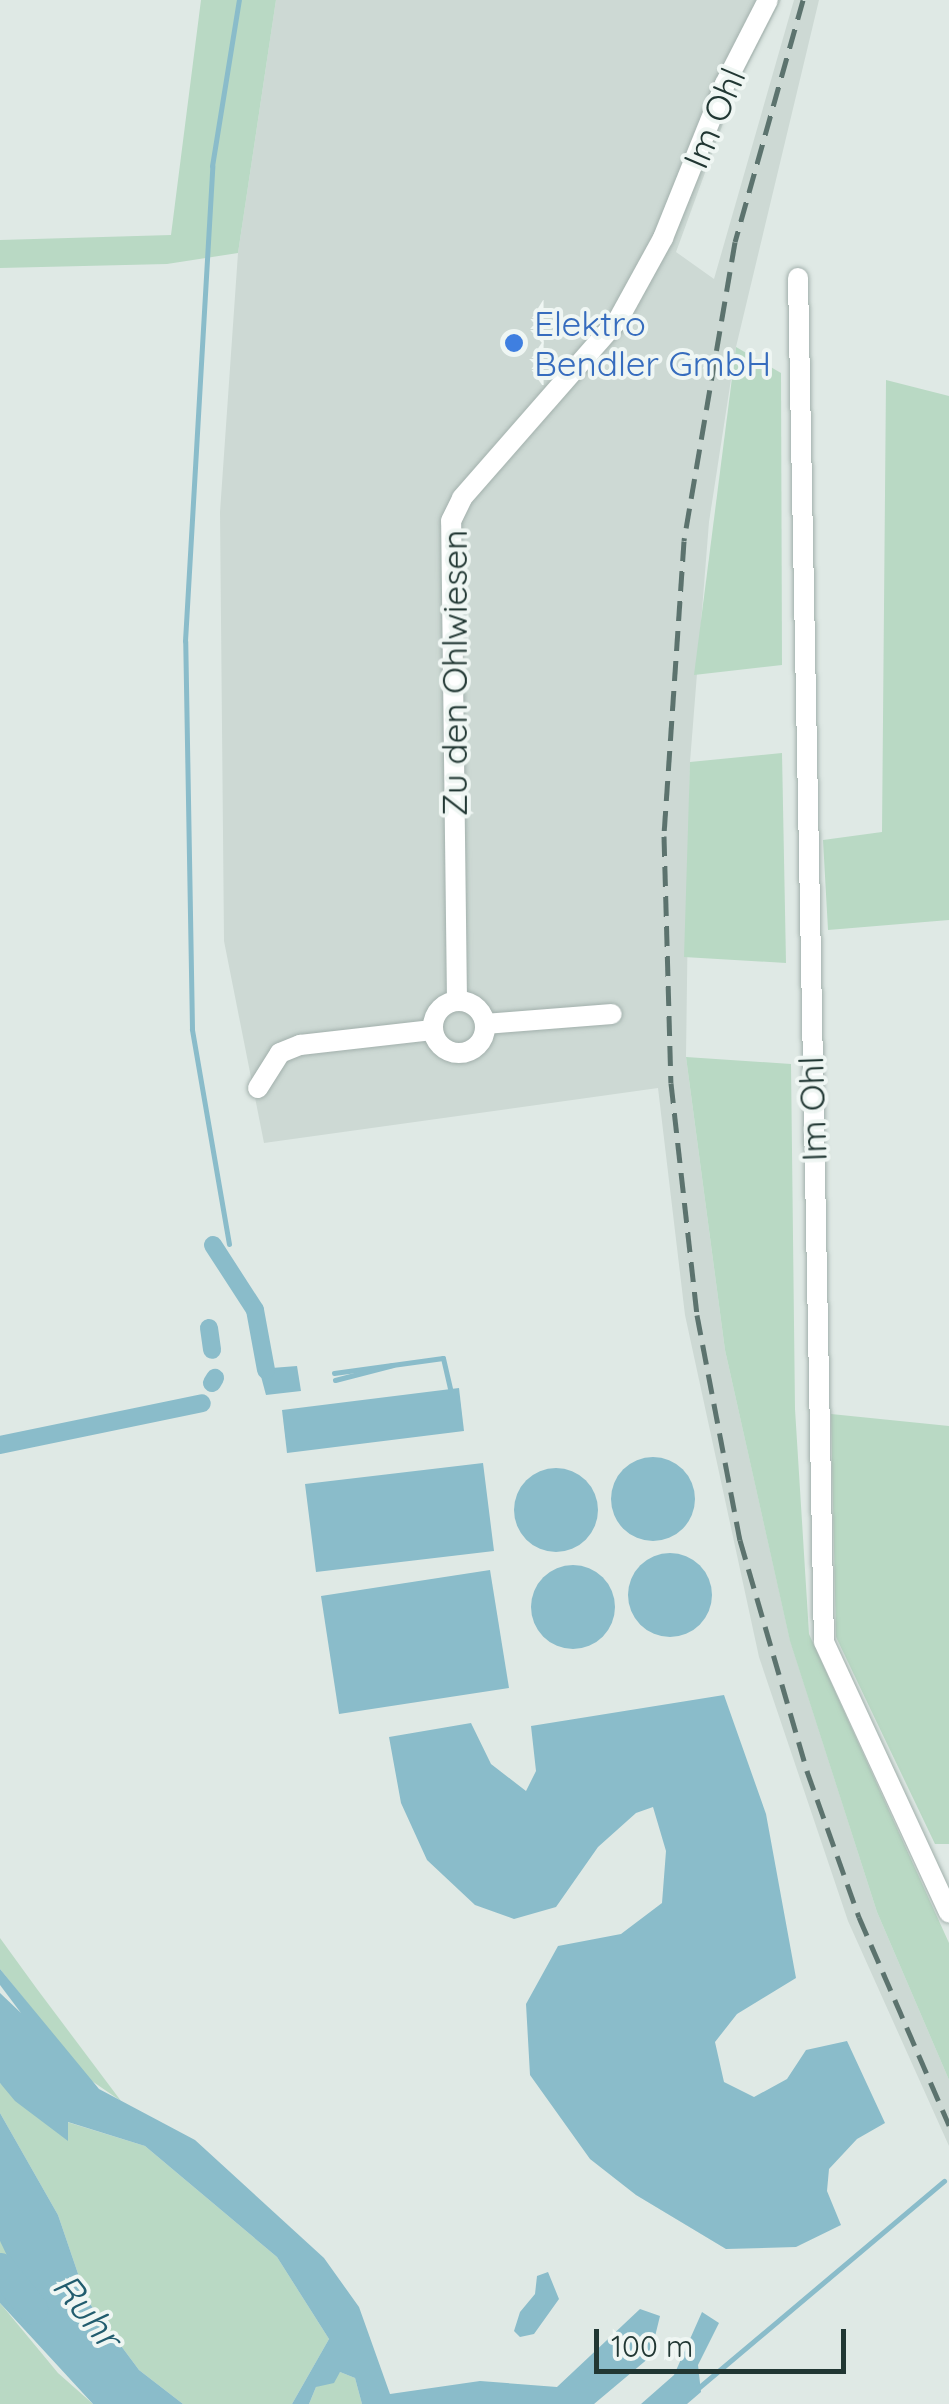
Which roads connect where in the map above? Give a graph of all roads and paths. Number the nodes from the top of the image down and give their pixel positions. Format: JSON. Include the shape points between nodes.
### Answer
{"nodes":[{"id":1,"x":768,"y":0,"type":"edge"},
{"id":2,"x":663,"y":238,"type":"joint"},
{"id":3,"x":798,"y":278,"type":"dead end"},
{"id":4,"x":457,"y":1001,"type":"junction"},
{"id":5,"x":612,"y":1014,"type":"dead end"},
{"id":6,"x":485,"y":1024,"type":"junction"},
{"id":7,"x":432,"y":1030,"type":"junction"},
{"id":8,"x":258,"y":1088,"type":"dead end"},
{"id":9,"x":949,"y":1912,"type":"edge"}],
"edges":[{"from":1,"to":2,"type":"street","name":"Im Ohl","via":[[725,84]]},
{"from":2,"to":4,"type":"street","name":"Zu den Ohlwiesen","via":[[618,320],[462,498],[450,521]]},
{"from":3,"to":9,"type":"street","name":"Im Ohl","via":[[824,1642]]},
{"from":4,"to":6,"type":"street","via":[[478,1010]]},
{"from":4,"to":7,"type":"street","via":[[442,1007]]},
{"from":5,"to":6,"type":"street"},
{"from":6,"to":7,"type":"street","via":[[477,1047],[462,1054],[439,1045]]},
{"from":7,"to":8,"type":"street","via":[[300,1045],[280,1053]]}]}
